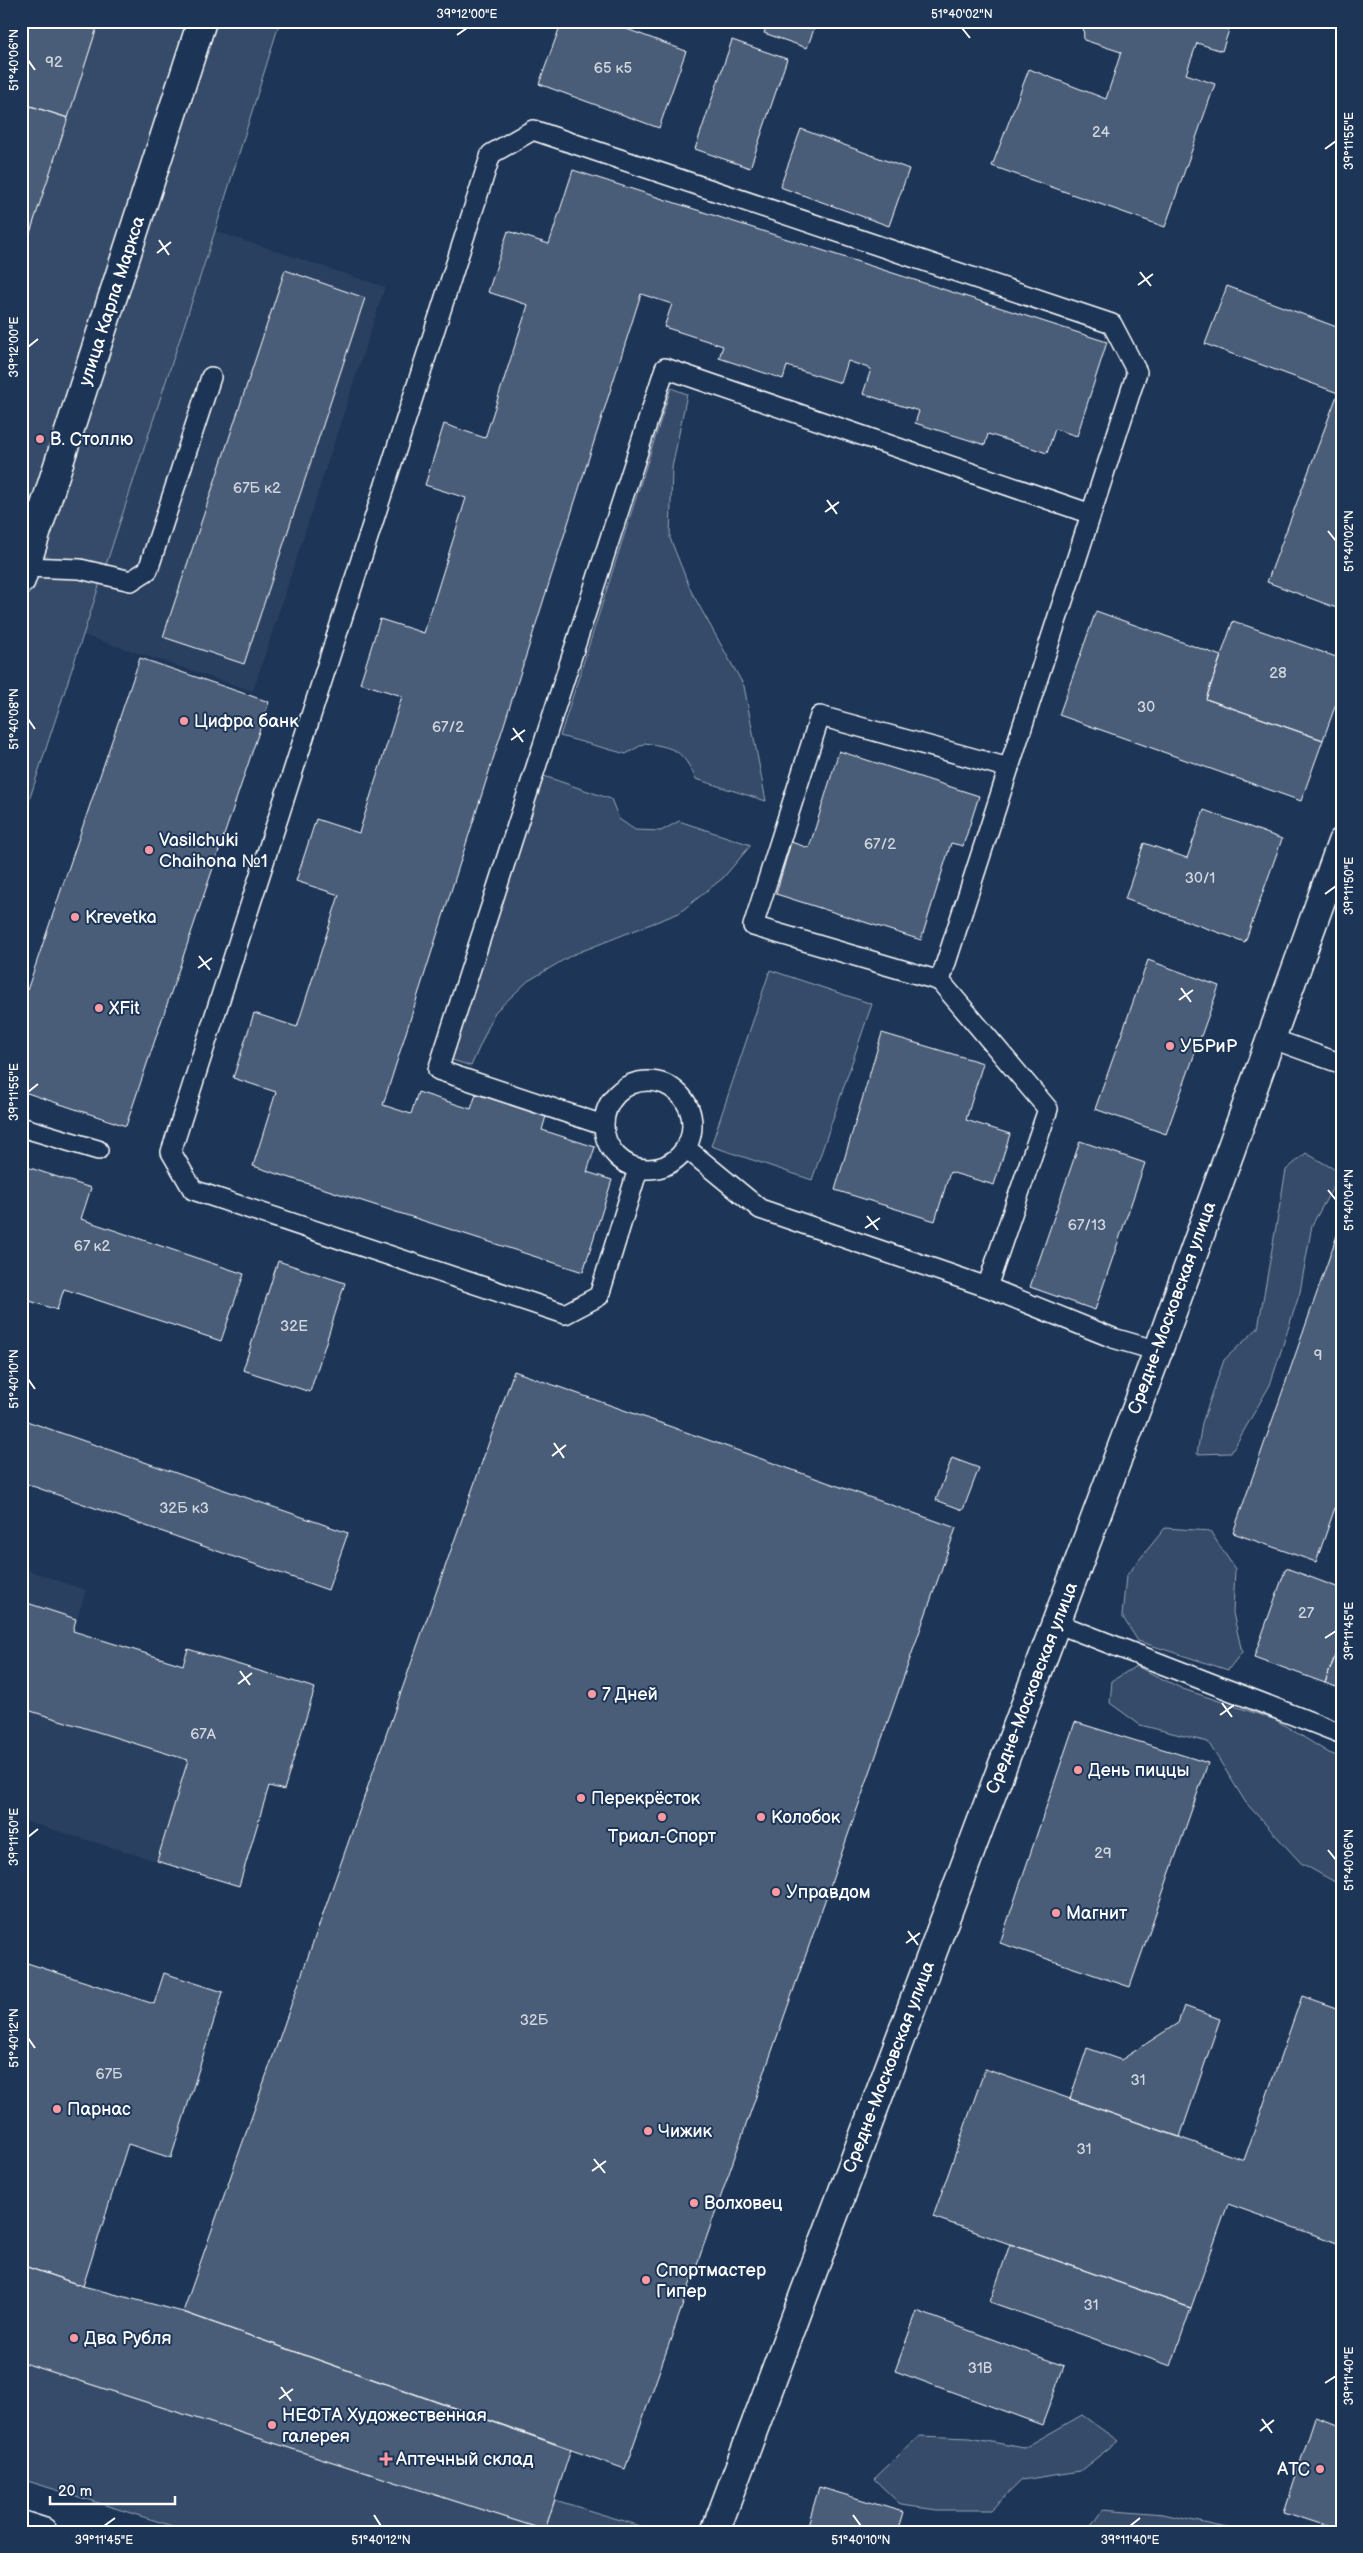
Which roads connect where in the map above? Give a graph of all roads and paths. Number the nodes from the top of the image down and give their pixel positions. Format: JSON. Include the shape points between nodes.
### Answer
{"nodes":[{"id":1,"x":202,"y":21,"type":"edge"},
{"id":2,"x":212,"y":377,"type":"dead end"},
{"id":3,"x":1091,"y":514,"type":"junction"},
{"id":4,"x":21,"y":524,"type":"edge"},
{"id":5,"x":23,"y":574,"type":"edge"},
{"id":6,"x":1009,"y":768,"type":"junction"},
{"id":7,"x":1342,"y":842,"type":"edge"},
{"id":8,"x":940,"y":981,"type":"junction"},
{"id":9,"x":1270,"y":1038,"type":"junction"},
{"id":10,"x":1342,"y":1064,"type":"edge"},
{"id":11,"x":603,"y":1124,"type":"junction"},
{"id":12,"x":21,"y":1127,"type":"edge"},
{"id":13,"x":686,"y":1148,"type":"junction"},
{"id":14,"x":98,"y":1150,"type":"dead end"},
{"id":15,"x":638,"y":1168,"type":"junction"},
{"id":16,"x":987,"y":1287,"type":"junction"},
{"id":17,"x":1158,"y":1351,"type":"junction"},
{"id":18,"x":1056,"y":1623,"type":"junction"},
{"id":19,"x":1342,"y":1734,"type":"edge"},
{"id":20,"x":21,"y":2525,"type":"edge"},
{"id":21,"x":43,"y":2532,"type":"edge"},
{"id":22,"x":715,"y":2532,"type":"edge"}],
"edges":[{"from":1,"to":5,"type":"street","name":"улица Карла Маркса"},
{"from":2,"to":5,"type":"lane","via":[[148,570],[131,581],[80,569]]},
{"from":3,"to":6,"type":"lane"},
{"from":3,"to":11,"type":"lane","via":[[665,368],[438,1070]]},
{"from":3,"to":15,"type":"lane","via":[[1137,372],[1112,324],[533,130],[490,154],[170,1152],[194,1190],[566,1314],[599,1296]]},
{"from":4,"to":5,"type":"street","via":[[28,545]]},
{"from":6,"to":8,"type":"lane"},
{"from":6,"to":8,"type":"lane","via":[[820,716],[753,926]]},
{"from":7,"to":9,"type":"street","name":"Средне-Московская улица"},
{"from":8,"to":16,"type":"lane","via":[[1048,1109]]},
{"from":9,"to":10,"type":"lane"},
{"from":9,"to":17,"type":"street","name":"Средне-Московская улица"},
{"from":11,"to":13,"type":"lane","via":[[606,1109],[622,1088],[636,1082],[668,1085],[689,1107],[692,1122]]},
{"from":11,"to":15,"type":"lane","via":[[612,1152],[624,1163]]},
{"from":12,"to":14,"type":"lane"},
{"from":13,"to":15,"type":"lane","via":[[672,1162],[658,1169]]},
{"from":13,"to":16,"type":"lane","via":[[760,1209]]},
{"from":16,"to":17,"type":"lane","via":[[1113,1338]]},
{"from":17,"to":18,"type":"street","name":"Средне-Московская улица"},
{"from":18,"to":19,"type":"lane"},
{"from":18,"to":22,"type":"street","name":"Средне-Московская улица"},
{"from":20,"to":21,"type":"street"}]}
